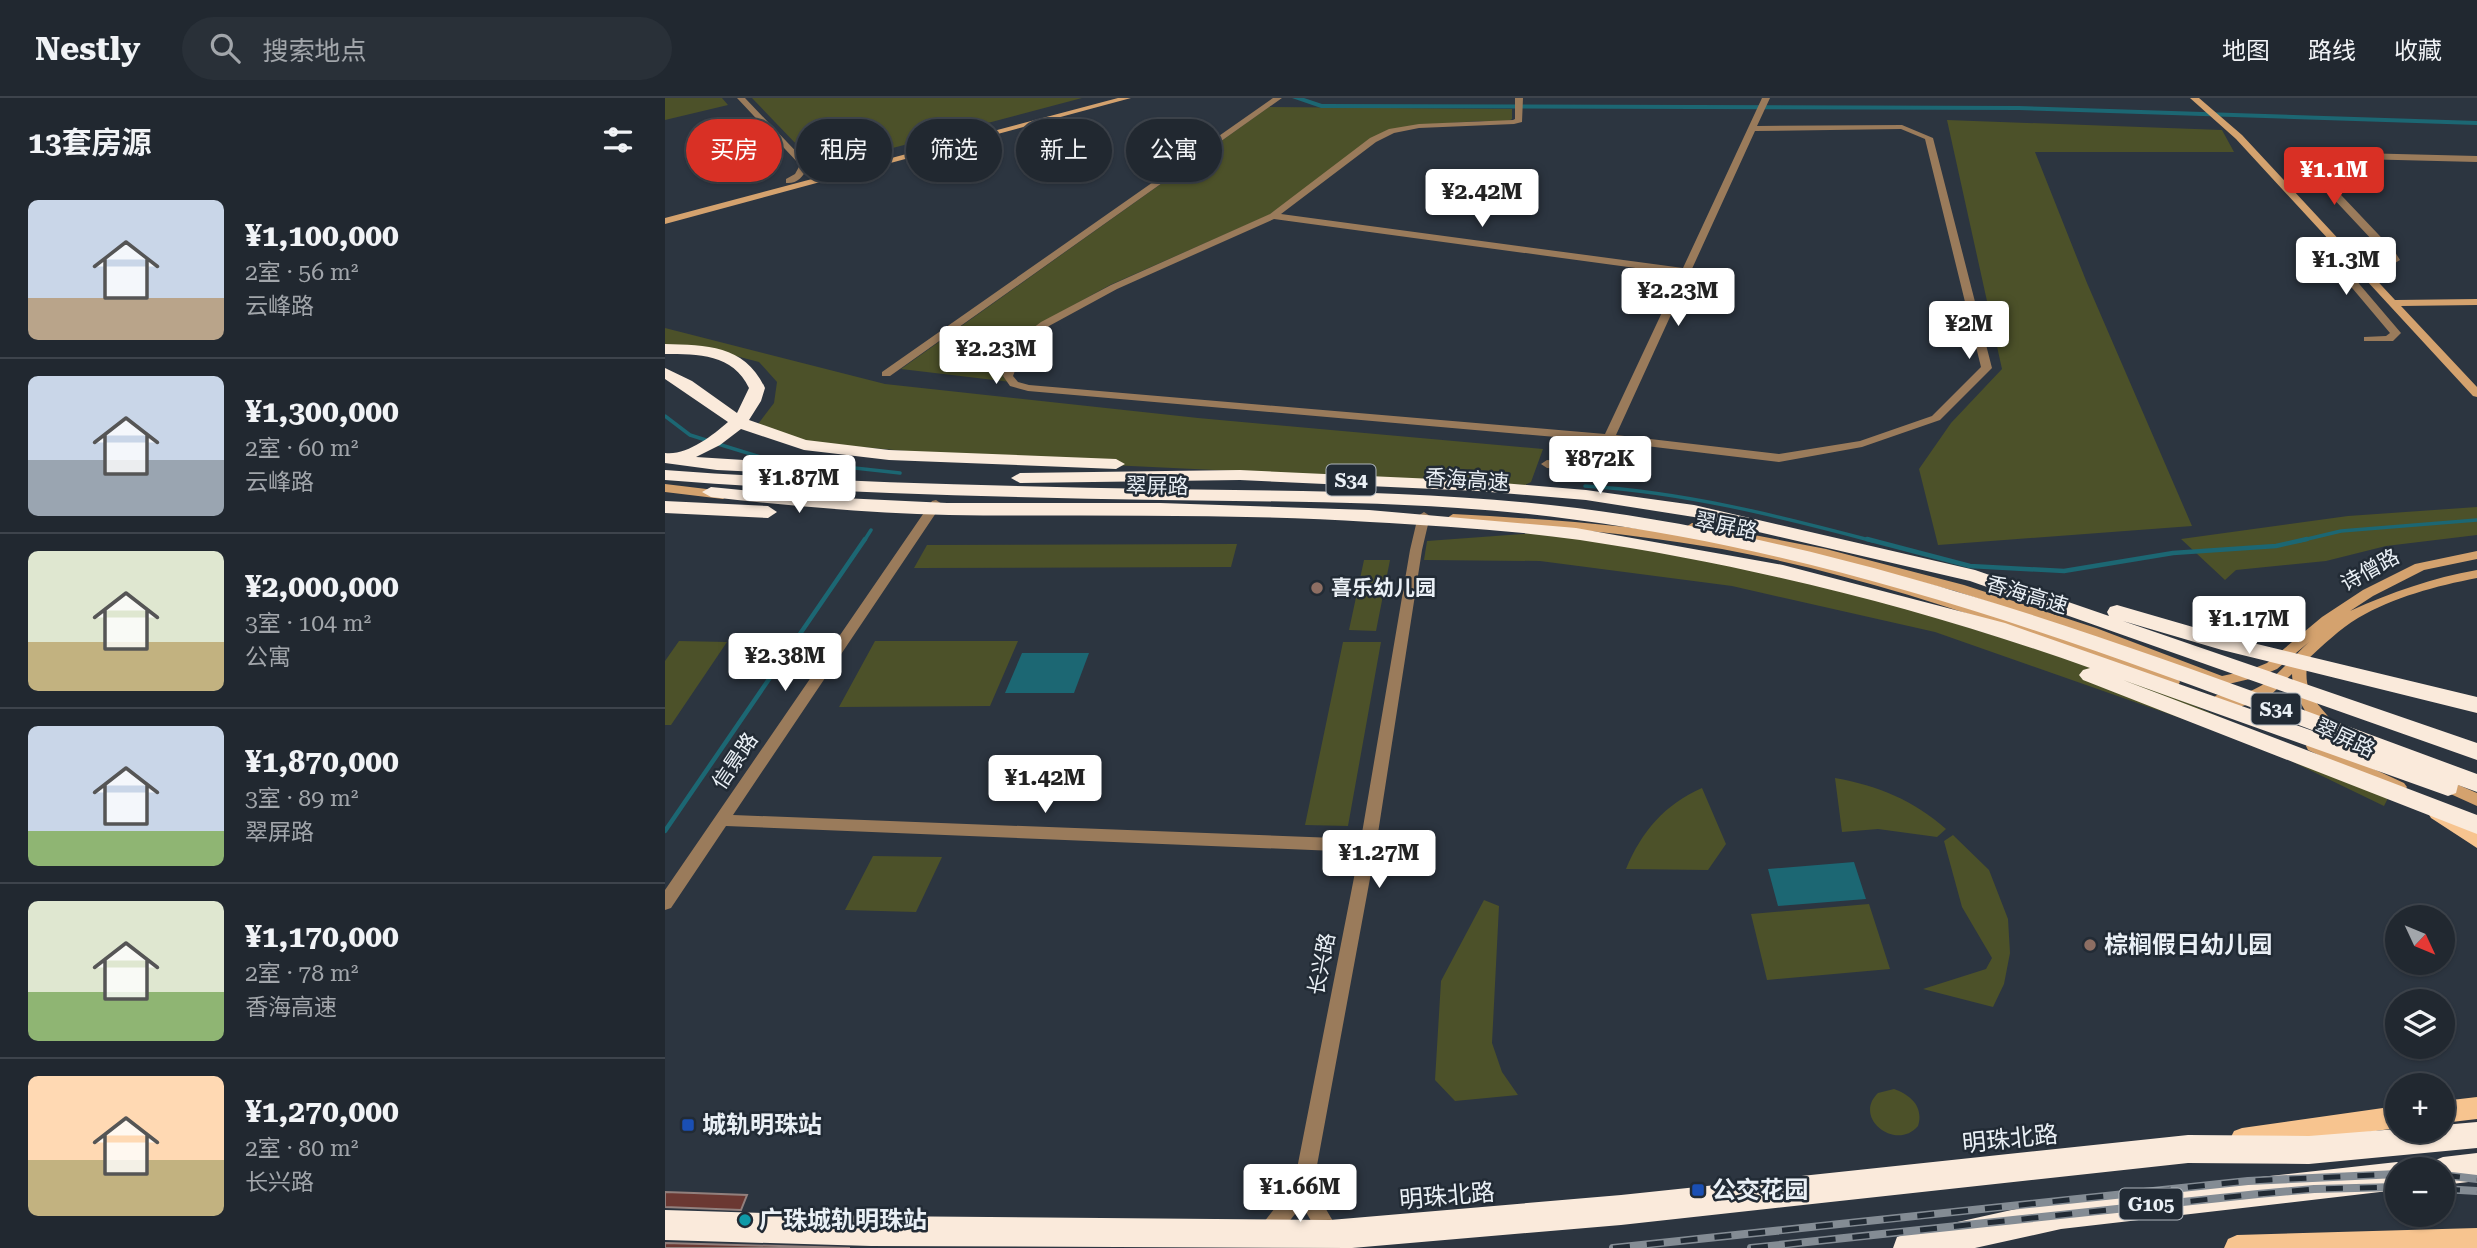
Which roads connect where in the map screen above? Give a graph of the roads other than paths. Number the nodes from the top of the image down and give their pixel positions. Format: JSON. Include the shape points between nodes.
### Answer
{"nodes":[{"id":1,"x":740,"y":98,"type":"edge"},
{"id":2,"x":1097,"y":98,"type":"edge"},
{"id":3,"x":1127,"y":98,"type":"edge"},
{"id":4,"x":1278,"y":98,"type":"edge"},
{"id":5,"x":1766,"y":98,"type":"edge"},
{"id":6,"x":2200,"y":99,"type":"edge"},
{"id":7,"x":1519,"y":100,"type":"edge"},
{"id":8,"x":1753,"y":129,"type":"junction"},
{"id":9,"x":2238,"y":131,"type":"junction"},
{"id":10,"x":892,"y":154,"type":"edge"},
{"id":11,"x":796,"y":157,"type":"edge"},
{"id":12,"x":2477,"y":159,"type":"edge"},
{"id":13,"x":796,"y":178,"type":"edge"},
{"id":14,"x":796,"y":179,"type":"edge"},
{"id":15,"x":789,"y":181,"type":"junction"},
{"id":16,"x":665,"y":214,"type":"edge"},
{"id":17,"x":1273,"y":216,"type":"junction"},
{"id":18,"x":665,"y":221,"type":"edge"},
{"id":19,"x":2342,"y":249,"type":"junction"},
{"id":20,"x":2365,"y":262,"type":"junction"},
{"id":21,"x":1687,"y":272,"type":"junction"},
{"id":22,"x":2477,"y":302,"type":"edge"},
{"id":23,"x":2400,"y":303,"type":"junction"},
{"id":24,"x":2373,"y":340,"type":"dead end"},
{"id":25,"x":665,"y":349,"type":"edge"},
{"id":26,"x":665,"y":373,"type":"edge"},
{"id":27,"x":886,"y":374,"type":"dead end"},
{"id":28,"x":2477,"y":380,"type":"edge"},
{"id":29,"x":2477,"y":394,"type":"edge"},
{"id":30,"x":1611,"y":438,"type":"junction"},
{"id":31,"x":665,"y":458,"type":"edge"},
{"id":32,"x":665,"y":464,"type":"edge"},
{"id":33,"x":1547,"y":464,"type":"dead end"},
{"id":34,"x":665,"y":475,"type":"edge"},
{"id":35,"x":1240,"y":475,"type":"junction"},
{"id":36,"x":665,"y":487,"type":"edge"},
{"id":37,"x":936,"y":504,"type":"junction"},
{"id":38,"x":665,"y":506,"type":"edge"},
{"id":39,"x":1237,"y":513,"type":"junction"},
{"id":40,"x":1424,"y":516,"type":"junction"},
{"id":41,"x":2477,"y":555,"type":"edge"},
{"id":42,"x":2477,"y":574,"type":"edge"},
{"id":43,"x":1975,"y":576,"type":"junction"},
{"id":44,"x":1945,"y":616,"type":"junction"},
{"id":45,"x":2301,"y":657,"type":"junction"},
{"id":46,"x":2272,"y":666,"type":"junction"},
{"id":47,"x":2220,"y":681,"type":"junction"},
{"id":48,"x":2262,"y":697,"type":"junction"},
{"id":49,"x":2217,"y":700,"type":"junction"},
{"id":50,"x":2477,"y":705,"type":"edge"},
{"id":51,"x":2336,"y":733,"type":"junction"},
{"id":52,"x":2305,"y":742,"type":"junction"},
{"id":53,"x":2477,"y":752,"type":"edge"},
{"id":54,"x":2477,"y":783,"type":"edge"},
{"id":55,"x":2401,"y":788,"type":"junction"},
{"id":56,"x":2477,"y":799,"type":"edge"},
{"id":57,"x":720,"y":820,"type":"junction"},
{"id":58,"x":2477,"y":825,"type":"edge"},
{"id":59,"x":2477,"y":841,"type":"edge"},
{"id":60,"x":1368,"y":846,"type":"junction"},
{"id":61,"x":665,"y":903,"type":"edge"},
{"id":62,"x":2477,"y":1108,"type":"edge"},
{"id":63,"x":2455,"y":1111,"type":"edge"},
{"id":64,"x":2385,"y":1118,"type":"edge"},
{"id":65,"x":2477,"y":1135,"type":"edge"},
{"id":66,"x":2188,"y":1149,"type":"junction"},
{"id":67,"x":2477,"y":1167,"type":"edge"},
{"id":68,"x":2455,"y":1170,"type":"edge"},
{"id":69,"x":2385,"y":1177,"type":"edge"},
{"id":70,"x":1303,"y":1188,"type":"junction"},
{"id":71,"x":665,"y":1225,"type":"edge"},
{"id":72,"x":1266,"y":1235,"type":"junction"},
{"id":73,"x":1330,"y":1235,"type":"junction"},
{"id":74,"x":2477,"y":1241,"type":"edge"},
{"id":75,"x":1907,"y":1248,"type":"edge"},
{"id":76,"x":2237,"y":1248,"type":"edge"}],
"edges":[{"from":1,"to":11,"type":"street"},
{"from":2,"to":10,"type":"main road"},
{"from":3,"to":18,"type":"main road"},
{"from":4,"to":27,"type":"street"},
{"from":5,"to":8,"type":"street"},
{"from":6,"to":9,"type":"main road"},
{"from":7,"to":17,"type":"street","via":[[1518,120],[1507,125],[1480,122],[1392,131],[1344,160]]},
{"from":8,"to":21,"type":"street"},
{"from":8,"to":30,"type":"street","via":[[1902,127],[1930,138],[1987,368],[1936,418],[1862,444],[1779,458]]},
{"from":9,"to":19,"type":"main road"},
{"from":9,"to":20,"type":"main road"},
{"from":12,"to":20,"type":"street","via":[[2303,158],[2395,260]]},
{"from":13,"to":15,"type":"street"},
{"from":14,"to":15,"type":"main road"},
{"from":15,"to":16,"type":"main road"},
{"from":17,"to":21,"type":"street"},
{"from":17,"to":30,"type":"street","via":[[1114,287],[1045,324],[1020,343],[1008,376],[1014,384],[1028,388]]},
{"from":19,"to":23,"type":"main road"},
{"from":19,"to":24,"type":"street","via":[[2324,248],[2394,329],[2394,336]]},
{"from":20,"to":23,"type":"main road"},
{"from":21,"to":30,"type":"street"},
{"from":22,"to":23,"type":"main road"},
{"from":23,"to":28,"type":"main road"},
{"from":23,"to":29,"type":"main road"},
{"from":25,"to":32,"type":"highway","via":[[717,353],[735,360],[747,368],[757,388],[749,411],[732,428]]},
{"from":26,"to":35,"type":"highway","via":[[732,418],[804,445],[889,455],[1175,466]]},
{"from":30,"to":33,"type":"street","via":[[1596,467]]},
{"from":31,"to":35,"type":"highway","name":"香海高速","number":"S34","via":[[717,465],[964,478]]},
{"from":34,"to":47,"type":"main road","name":"翠屏路","via":[[738,484],[942,491],[1414,497],[1602,513],[1797,546],[1887,570],[2090,630]]},
{"from":34,"to":54,"type":"highway","name":"香海高速","number":"S34","via":[[945,490],[1473,504],[1581,514],[1688,531],[1875,573],[2074,635]]},
{"from":35,"to":43,"type":"highway","name":"香海高速","number":"S34","via":[[1586,495],[1694,511]]},
{"from":36,"to":37,"type":"main road","name":"翠屏路","via":[[734,496]]},
{"from":36,"to":39,"type":"highway","via":[[814,503]]},
{"from":37,"to":40,"type":"main road","name":"翠屏路"},
{"from":37,"to":57,"type":"street","name":"信景路"},
{"from":38,"to":39,"type":"highway","via":[[993,522]]},
{"from":39,"to":44,"type":"highway","via":[[1369,516],[1576,534],[1783,571]]},
{"from":40,"to":49,"type":"main road","name":"翠屏路","via":[[1661,535],[1789,560],[1980,614]]},
{"from":40,"to":60,"type":"street","name":"长兴路"},
{"from":41,"to":46,"type":"main road","name":"诗僧路","via":[[2420,567],[2368,593]]},
{"from":42,"to":45,"type":"main road","name":"诗僧路","via":[[2444,580],[2353,615]]},
{"from":43,"to":50,"type":"highway"},
{"from":43,"to":53,"type":"highway","name":"香海高速","number":"S34"},
{"from":44,"to":56,"type":"highway","via":[[2005,630]]},
{"from":44,"to":58,"type":"highway"},
{"from":45,"to":48,"type":"main road","name":"诗僧路"},
{"from":45,"to":51,"type":"main road","via":[[2297,675],[2301,689],[2313,712]]},
{"from":46,"to":47,"type":"main road","name":"诗僧路"},
{"from":46,"to":48,"type":"main road","via":[[2266,673]]},
{"from":47,"to":48,"type":"main road","name":"翠屏路"},
{"from":48,"to":49,"type":"main road"},
{"from":48,"to":51,"type":"main road","name":"翠屏路"},
{"from":48,"to":52,"type":"main road","via":[[2277,720]]},
{"from":49,"to":52,"type":"main road","name":"翠屏路"},
{"from":51,"to":56,"type":"main road","name":"翠屏路"},
{"from":52,"to":55,"type":"main road","name":"翠屏路"},
{"from":55,"to":58,"type":"main road","name":"翠屏路"},
{"from":55,"to":59,"type":"main road"},
{"from":57,"to":60,"type":"street"},
{"from":57,"to":61,"type":"street","name":"信景路"},
{"from":60,"to":70,"type":"street","name":"长兴路"},
{"from":62,"to":63,"type":"main road"},
{"from":64,"to":66,"type":"main road","name":"明珠北路"},
{"from":65,"to":66,"type":"highway","name":"明珠北路","via":[[2309,1150]]},
{"from":66,"to":73,"type":"highway","name":"明珠北路","via":[[1621,1210]]},
{"from":67,"to":68,"type":"highway"},
{"from":69,"to":75,"type":"highway","number":"G105","via":[[2061,1214]]},
{"from":70,"to":72,"type":"street","name":"长兴路"},
{"from":70,"to":73,"type":"street"},
{"from":71,"to":72,"type":"highway","name":"明珠北路"},
{"from":72,"to":73,"type":"highway","name":"明珠北路"},
{"from":74,"to":76,"type":"main road"}]}
